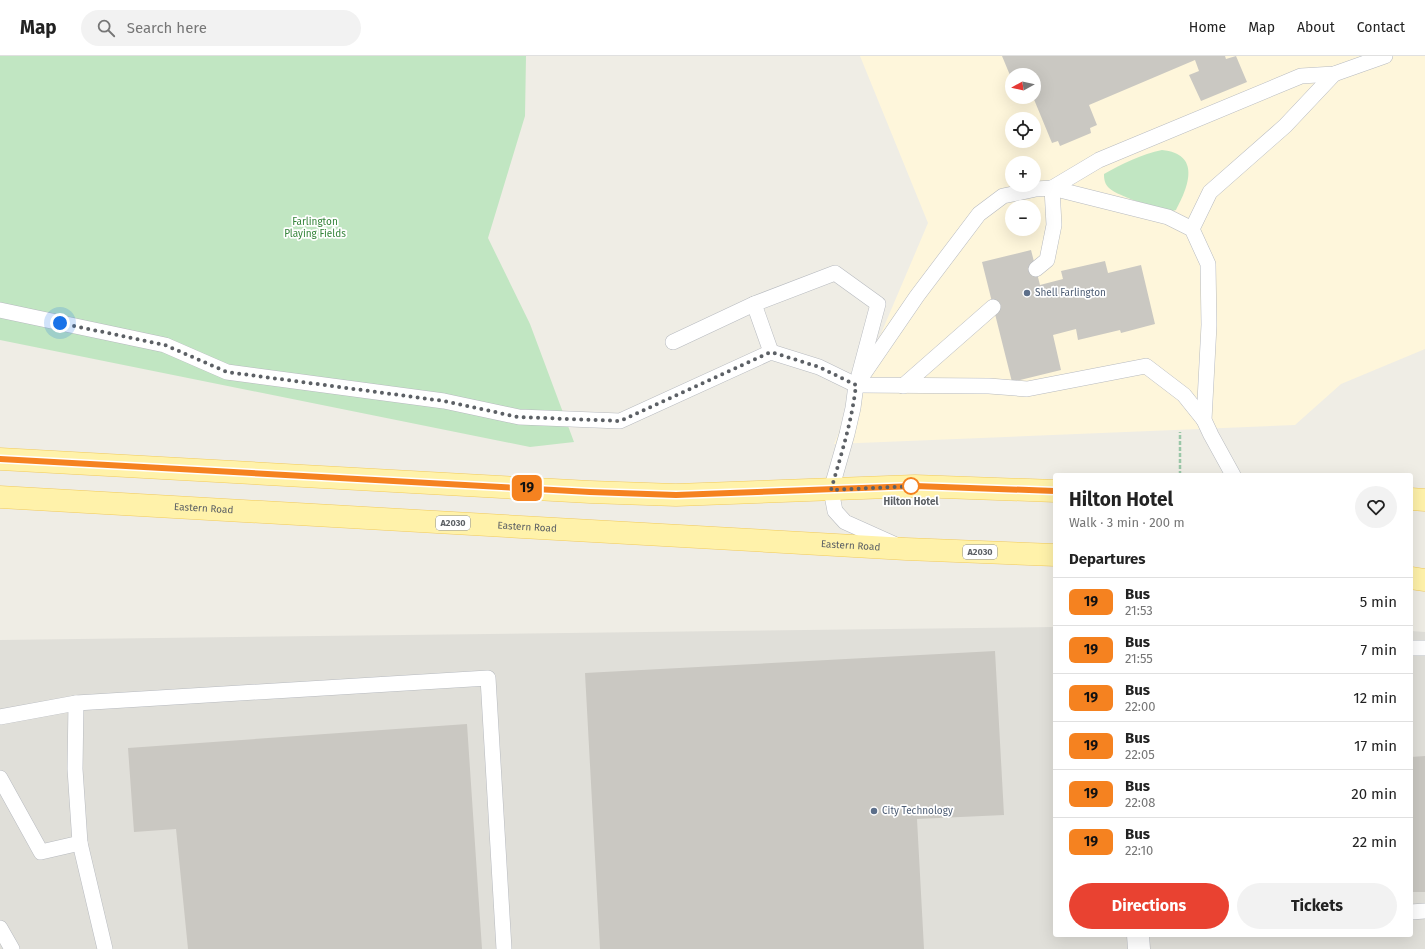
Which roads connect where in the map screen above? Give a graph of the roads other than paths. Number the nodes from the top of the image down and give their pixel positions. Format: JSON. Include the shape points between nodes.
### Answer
{"nodes":[{"id":1,"x":1385,"y":56,"type":"edge"},
{"id":2,"x":1334,"y":74,"type":"junction"},
{"id":3,"x":1052,"y":188,"type":"junction"},
{"id":4,"x":1192,"y":229,"type":"junction"},
{"id":5,"x":1036,"y":269,"type":"dead end"},
{"id":6,"x":754,"y":304,"type":"junction"},
{"id":7,"x":993,"y":307,"type":"dead end"},
{"id":8,"x":0,"y":310,"type":"edge"},
{"id":9,"x":673,"y":342,"type":"dead end"},
{"id":10,"x":771,"y":352,"type":"junction"},
{"id":11,"x":856,"y":385,"type":"junction"},
{"id":12,"x":903,"y":386,"type":"junction"},
{"id":13,"x":1204,"y":420,"type":"junction"},
{"id":14,"x":0,"y":459,"type":"edge"},
{"id":15,"x":1232,"y":473,"type":"edge"},
{"id":16,"x":831,"y":490,"type":"junction"},
{"id":17,"x":1053,"y":491,"type":"edge"},
{"id":18,"x":0,"y":497,"type":"edge"},
{"id":19,"x":1413,"y":499,"type":"edge"},
{"id":20,"x":1425,"y":500,"type":"edge"},
{"id":21,"x":906,"y":549,"type":"junction"},
{"id":22,"x":1053,"y":555,"type":"edge"},
{"id":23,"x":1413,"y":578,"type":"edge"},
{"id":24,"x":1425,"y":580,"type":"edge"},
{"id":25,"x":1413,"y":648,"type":"edge"},
{"id":26,"x":1425,"y":648,"type":"edge"},
{"id":27,"x":76,"y":703,"type":"junction"},
{"id":28,"x":0,"y":717,"type":"edge"},
{"id":29,"x":0,"y":778,"type":"edge"},
{"id":30,"x":80,"y":843,"type":"junction"},
{"id":31,"x":1425,"y":911,"type":"edge"},
{"id":32,"x":1413,"y":912,"type":"edge"},
{"id":33,"x":0,"y":928,"type":"edge"},
{"id":34,"x":1138,"y":937,"type":"edge"},
{"id":35,"x":12,"y":949,"type":"edge"},
{"id":36,"x":105,"y":949,"type":"edge"},
{"id":37,"x":504,"y":949,"type":"edge"},
{"id":38,"x":1139,"y":949,"type":"edge"}],
"edges":[{"from":1,"to":2,"type":"lane"},
{"from":2,"to":3,"type":"lane","via":[[1301,76],[1098,160]]},
{"from":2,"to":4,"type":"lane","via":[[1285,126],[1210,192]]},
{"from":3,"to":4,"type":"lane","via":[[1168,217]]},
{"from":3,"to":5,"type":"lane","via":[[1054,225],[1047,260]]},
{"from":3,"to":11,"type":"lane","via":[[1003,196],[979,214],[917,296]]},
{"from":4,"to":13,"type":"lane","via":[[1208,264],[1209,325]]},
{"from":6,"to":9,"type":"lane"},
{"from":6,"to":10,"type":"lane"},
{"from":6,"to":11,"type":"lane","via":[[835,273],[878,304]]},
{"from":7,"to":12,"type":"lane"},
{"from":8,"to":10,"type":"lane","via":[[165,345],[227,372],[444,401],[518,417],[620,421]]},
{"from":10,"to":11,"type":"lane","via":[[819,367]]},
{"from":11,"to":12,"type":"lane"},
{"from":11,"to":16,"type":"lane","via":[[847,434]]},
{"from":12,"to":13,"type":"lane","via":[[989,386],[1027,389],[1146,366],[1184,395]]},
{"from":13,"to":15,"type":"lane"},
{"from":14,"to":16,"type":"main road","via":[[660,494]]},
{"from":16,"to":17,"type":"main road","via":[[915,486]]},
{"from":16,"to":21,"type":"lane","via":[[835,511],[845,522]]},
{"from":18,"to":21,"type":"main road","name":"Eastern Road","number":"A2030"},
{"from":19,"to":20,"type":"main road"},
{"from":21,"to":22,"type":"main road","name":"Eastern Road","number":"A2030"},
{"from":23,"to":24,"type":"main road"},
{"from":25,"to":26,"type":"lane"},
{"from":27,"to":28,"type":"lane"},
{"from":27,"to":30,"type":"lane","via":[[75,769]]},
{"from":27,"to":37,"type":"lane","via":[[488,678]]},
{"from":29,"to":30,"type":"lane","via":[[41,852]]},
{"from":30,"to":36,"type":"lane"},
{"from":31,"to":32,"type":"lane"},
{"from":33,"to":35,"type":"lane"},
{"from":34,"to":38,"type":"street"}]}
